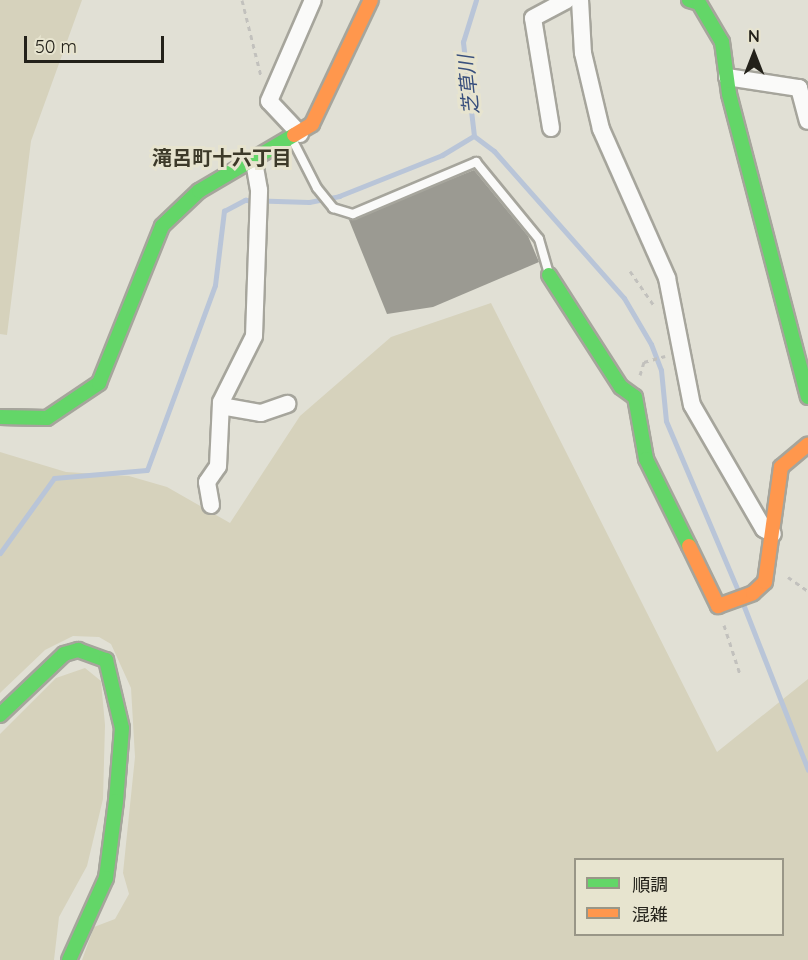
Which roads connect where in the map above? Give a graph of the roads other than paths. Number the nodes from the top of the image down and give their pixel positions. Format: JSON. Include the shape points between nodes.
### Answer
{"nodes":[{"id":1,"x":313,"y":0,"type":"edge"},
{"id":2,"x":371,"y":0,"type":"edge"},
{"id":3,"x":567,"y":0,"type":"edge"},
{"id":4,"x":580,"y":0,"type":"edge"},
{"id":5,"x":689,"y":0,"type":"edge"},
{"id":6,"x":727,"y":77,"type":"junction"},
{"id":7,"x":808,"y":121,"type":"edge"},
{"id":8,"x":551,"y":128,"type":"dead end"},
{"id":9,"x":296,"y":137,"type":"junction"},
{"id":10,"x":254,"y":161,"type":"junction"},
{"id":11,"x":549,"y":275,"type":"joint"},
{"id":12,"x":808,"y":397,"type":"edge"},
{"id":13,"x":287,"y":404,"type":"dead end"},
{"id":14,"x":221,"y":406,"type":"junction"},
{"id":15,"x":0,"y":417,"type":"edge"},
{"id":16,"x":808,"y":444,"type":"edge"},
{"id":17,"x":211,"y":505,"type":"dead end"},
{"id":18,"x":773,"y":534,"type":"junction"},
{"id":19,"x":0,"y":715,"type":"edge"},
{"id":20,"x":69,"y":960,"type":"edge"}],
"edges":[{"from":1,"to":9,"type":"street","via":[[269,101]]},
{"from":2,"to":9,"type":"street","via":[[320,113]]},
{"from":3,"to":8,"type":"street","via":[[533,18]]},
{"from":4,"to":18,"type":"street","via":[[583,53],[601,129],[656,248],[692,405],[764,529]]},
{"from":5,"to":6,"type":"street","via":[[699,3],[722,42]]},
{"from":6,"to":7,"type":"street","via":[[800,88]]},
{"from":6,"to":12,"type":"street"},
{"from":9,"to":10,"type":"street"},
{"from":9,"to":11,"type":"lane","via":[[317,188],[333,208],[353,214],[476,162],[539,239]]},
{"from":10,"to":14,"type":"street","via":[[259,198],[254,336]]},
{"from":10,"to":15,"type":"street","via":[[199,191],[162,226],[99,384],[47,418]]},
{"from":11,"to":18,"type":"street","via":[[615,379],[635,397],[646,459],[721,604],[753,593],[765,582]]},
{"from":13,"to":14,"type":"street","via":[[261,413]]},
{"from":14,"to":17,"type":"street","via":[[218,466],[207,482]]},
{"from":16,"to":18,"type":"street","via":[[781,467]]},
{"from":19,"to":20,"type":"street","via":[[64,654],[78,650],[106,660],[122,728],[116,801],[106,878],[79,928]]}]}
